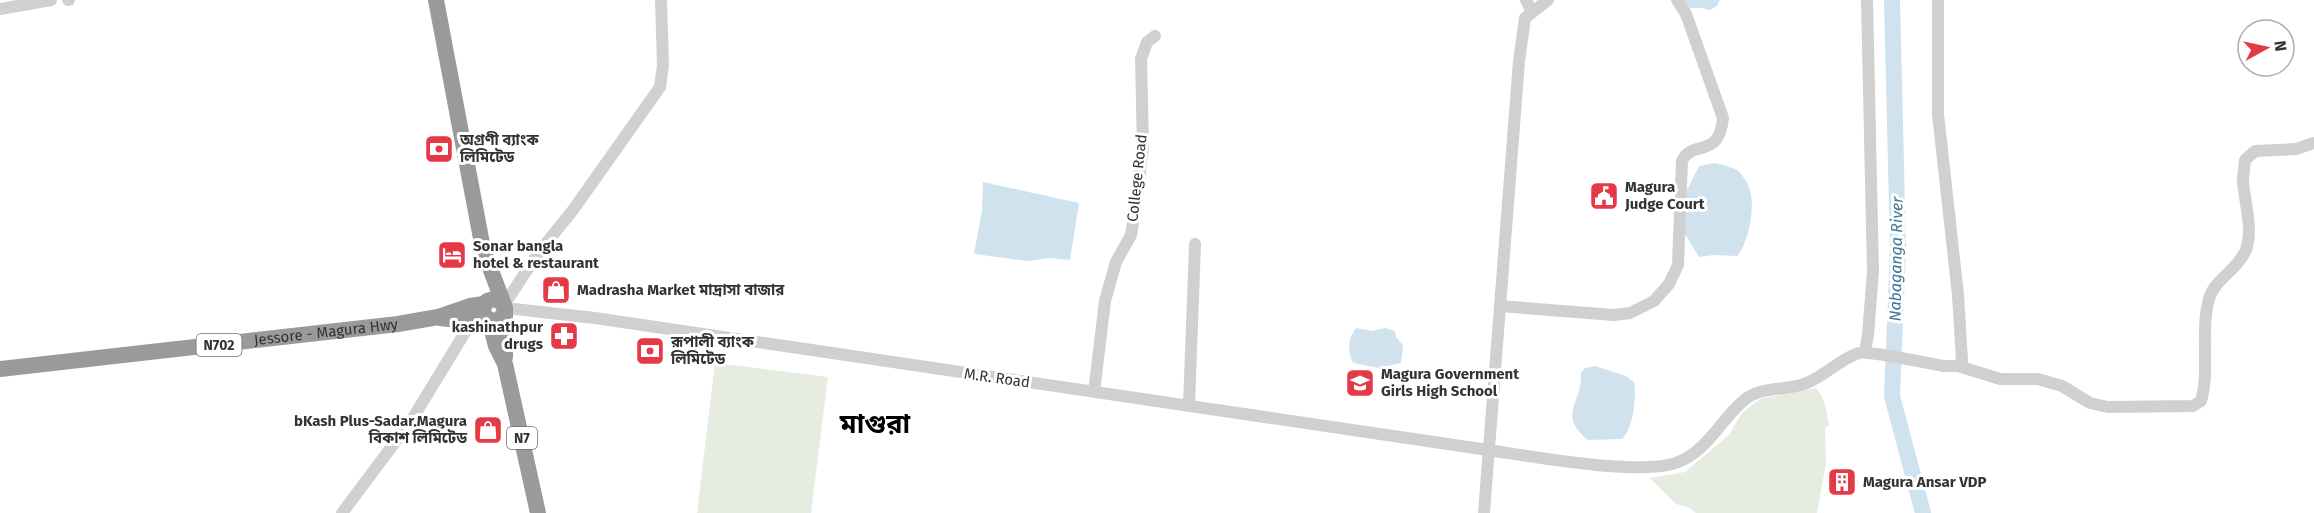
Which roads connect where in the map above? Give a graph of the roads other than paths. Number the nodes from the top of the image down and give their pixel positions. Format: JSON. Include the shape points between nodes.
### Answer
{"nodes":[{"id":1,"x":51,"y":0,"type":"edge"},
{"id":2,"x":436,"y":0,"type":"edge"},
{"id":3,"x":661,"y":0,"type":"edge"},
{"id":4,"x":1526,"y":0,"type":"edge"},
{"id":5,"x":1548,"y":0,"type":"edge"},
{"id":6,"x":1677,"y":0,"type":"edge"},
{"id":7,"x":1867,"y":0,"type":"edge"},
{"id":8,"x":1938,"y":0,"type":"edge"},
{"id":9,"x":0,"y":9,"type":"edge"},
{"id":10,"x":1532,"y":12,"type":"junction"},
{"id":11,"x":1155,"y":36,"type":"dead end"},
{"id":12,"x":2314,"y":143,"type":"edge"},
{"id":13,"x":1195,"y":244,"type":"dead end"},
{"id":14,"x":483,"y":249,"type":"junction"},
{"id":15,"x":1500,"y":306,"type":"junction"},
{"id":16,"x":504,"y":309,"type":"junction"},
{"id":17,"x":484,"y":313,"type":"junction"},
{"id":18,"x":1863,"y":352,"type":"junction"},
{"id":19,"x":505,"y":364,"type":"junction"},
{"id":20,"x":1958,"y":366,"type":"junction"},
{"id":21,"x":0,"y":369,"type":"edge"},
{"id":22,"x":1094,"y":392,"type":"junction"},
{"id":23,"x":1189,"y":406,"type":"junction"},
{"id":24,"x":1488,"y":450,"type":"junction"},
{"id":25,"x":342,"y":513,"type":"edge"},
{"id":26,"x":538,"y":513,"type":"edge"},
{"id":27,"x":1484,"y":513,"type":"edge"}],
"edges":[{"from":1,"to":9,"type":"street"},
{"from":2,"to":14,"type":"highway","number":"N7"},
{"from":3,"to":16,"type":"street","via":[[660,87],[539,252]]},
{"from":4,"to":10,"type":"street"},
{"from":5,"to":10,"type":"street"},
{"from":6,"to":15,"type":"street","via":[[1686,14],[1723,118],[1716,140],[1708,147],[1690,151],[1682,161],[1678,265],[1669,284],[1654,301],[1623,315]]},
{"from":7,"to":18,"type":"street","via":[[1873,280]]},
{"from":8,"to":20,"type":"street","via":[[1938,114],[1958,295],[1962,360]]},
{"from":10,"to":15,"type":"street","via":[[1525,18],[1519,61]]},
{"from":11,"to":22,"type":"street","name":"College Road","via":[[1147,42],[1141,59],[1143,147],[1131,235],[1116,262],[1105,302]]},
{"from":12,"to":20,"type":"street","via":[[2296,149],[2255,151],[2245,160],[2243,182],[2249,220],[2246,249],[2208,299],[2201,401],[2178,407],[2108,407],[2090,403],[2046,381],[2000,379]]},
{"from":13,"to":23,"type":"street"},
{"from":14,"to":16,"type":"highway","number":"N7"},
{"from":14,"to":17,"type":"highway","number":"N7"},
{"from":15,"to":24,"type":"street"},
{"from":16,"to":17,"type":"highway","via":[[499,320]]},
{"from":16,"to":19,"type":"highway","number":"N7"},
{"from":16,"to":22,"type":"street","name":"M.R. Road","via":[[595,318]]},
{"from":17,"to":19,"type":"highway","number":"N7"},
{"from":17,"to":21,"type":"highway","name":"Jessore - Magura Hwy","number":"N702"},
{"from":17,"to":25,"type":"street","via":[[411,421]]},
{"from":18,"to":20,"type":"street"},
{"from":18,"to":24,"type":"street","name":"M.R. Road","via":[[1806,383],[1754,393],[1697,452],[1677,463],[1621,467]]},
{"from":19,"to":26,"type":"highway","number":"N7"},
{"from":22,"to":23,"type":"street","name":"M.R. Road"},
{"from":23,"to":24,"type":"street","name":"M.R. Road"},
{"from":24,"to":27,"type":"street"}]}
